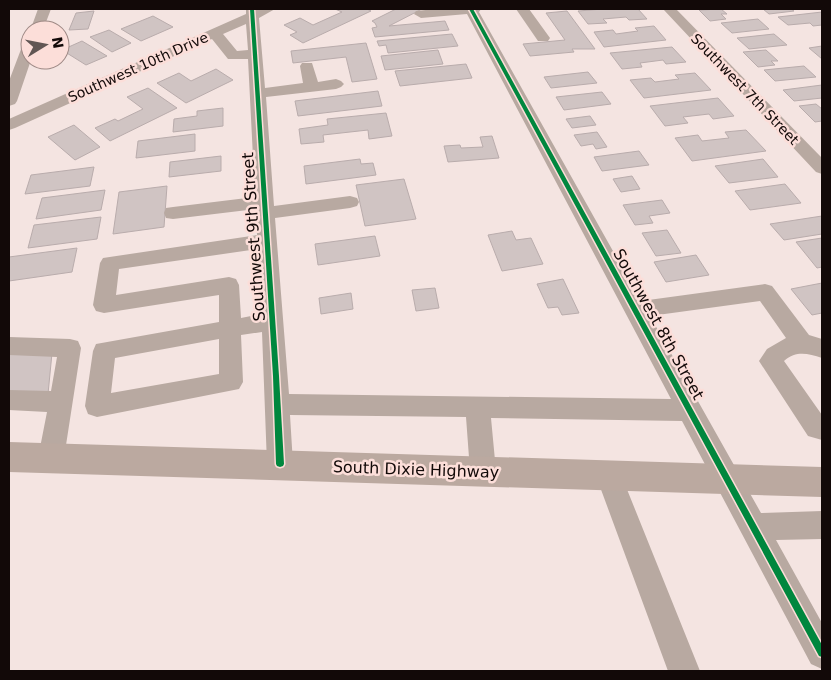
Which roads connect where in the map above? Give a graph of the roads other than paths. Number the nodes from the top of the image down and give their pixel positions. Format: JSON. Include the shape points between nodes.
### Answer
{"nodes":[{"id":1,"x":268,"y":9,"type":"edge"},
{"id":2,"x":472,"y":9,"type":"edge"},
{"id":3,"x":476,"y":9,"type":"edge"},
{"id":4,"x":522,"y":9,"type":"edge"},
{"id":5,"x":669,"y":9,"type":"edge"},
{"id":6,"x":437,"y":11,"type":"edge"},
{"id":7,"x":252,"y":12,"type":"edge"},
{"id":8,"x":421,"y":14,"type":"dead end"},
{"id":9,"x":214,"y":33,"type":"junction"},
{"id":10,"x":542,"y":38,"type":"dead end"},
{"id":11,"x":255,"y":54,"type":"junction"},
{"id":12,"x":307,"y":66,"type":"dead end"},
{"id":13,"x":20,"y":70,"type":"edge"},
{"id":14,"x":336,"y":84,"type":"dead end"},
{"id":15,"x":311,"y":87,"type":"junction"},
{"id":16,"x":258,"y":93,"type":"junction"},
{"id":17,"x":9,"y":101,"type":"edge"},
{"id":18,"x":9,"y":125,"type":"edge"},
{"id":19,"x":822,"y":168,"type":"edge"},
{"id":20,"x":350,"y":202,"type":"dead end"},
{"id":21,"x":265,"y":207,"type":"junction"},
{"id":22,"x":173,"y":213,"type":"dead end"},
{"id":23,"x":267,"y":241,"type":"junction"},
{"id":24,"x":636,"y":310,"type":"junction"},
{"id":25,"x":273,"y":321,"type":"junction"},
{"id":26,"x":230,"y":329,"type":"junction"},
{"id":27,"x":9,"y":346,"type":"edge"},
{"id":28,"x":813,"y":346,"type":"edge"},
{"id":29,"x":9,"y":400,"type":"edge"},
{"id":30,"x":61,"y":402,"type":"junction"},
{"id":31,"x":278,"y":404,"type":"junction"},
{"id":32,"x":478,"y":407,"type":"junction"},
{"id":33,"x":691,"y":410,"type":"junction"},
{"id":34,"x":822,"y":429,"type":"edge"},
{"id":35,"x":9,"y":457,"type":"edge"},
{"id":36,"x":52,"y":458,"type":"junction"},
{"id":37,"x":280,"y":464,"type":"junction"},
{"id":38,"x":484,"y":472,"type":"junction"},
{"id":39,"x":609,"y":476,"type":"junction"},
{"id":40,"x":728,"y":479,"type":"junction"},
{"id":41,"x":822,"y":482,"type":"edge"},
{"id":42,"x":822,"y":525,"type":"edge"},
{"id":43,"x":754,"y":527,"type":"junction"},
{"id":44,"x":822,"y":652,"type":"edge"},
{"id":45,"x":684,"y":671,"type":"edge"}],
"edges":[{"from":1,"to":7,"type":"street","name":"Southwest 10th Drive"},
{"from":2,"to":3,"type":"street"},
{"from":2,"to":6,"type":"street"},
{"from":2,"to":24,"type":"street","name":"Southwest 8th Street"},
{"from":4,"to":10,"type":"street"},
{"from":5,"to":19,"type":"street","name":"Southwest 7th Street"},
{"from":6,"to":8,"type":"street"},
{"from":7,"to":9,"type":"street","name":"Southwest 10th Drive"},
{"from":7,"to":11,"type":"street","name":"Southwest 9th Street"},
{"from":9,"to":11,"type":"street","via":[[233,56]]},
{"from":9,"to":18,"type":"street","name":"Southwest 10th Drive"},
{"from":11,"to":16,"type":"street","name":"Southwest 9th Street"},
{"from":12,"to":15,"type":"street"},
{"from":13,"to":17,"type":"street"},
{"from":14,"to":15,"type":"street"},
{"from":15,"to":16,"type":"street"},
{"from":16,"to":21,"type":"street","name":"Southwest 9th Street"},
{"from":20,"to":21,"type":"street"},
{"from":21,"to":22,"type":"street"},
{"from":21,"to":23,"type":"street","name":"Southwest 9th Street"},
{"from":23,"to":25,"type":"street","name":"Southwest 9th Street"},
{"from":23,"to":26,"type":"street","via":[[110,263],[104,305],[229,285]]},
{"from":24,"to":28,"type":"street","via":[[765,292]]},
{"from":24,"to":33,"type":"street","name":"Southwest 8th Street"},
{"from":25,"to":26,"type":"street"},
{"from":25,"to":31,"type":"street","name":"Southwest 9th Street"},
{"from":26,"to":26,"type":"street","via":[[232,382],[97,406],[104,351]]},
{"from":27,"to":30,"type":"street","via":[[70,348]]},
{"from":28,"to":34,"type":"street","via":[[792,346],[776,352],[771,361],[817,428]]},
{"from":29,"to":30,"type":"street"},
{"from":30,"to":36,"type":"street"},
{"from":31,"to":32,"type":"street"},
{"from":31,"to":37,"type":"street","name":"Southwest 9th Street"},
{"from":32,"to":33,"type":"street"},
{"from":32,"to":38,"type":"street"},
{"from":33,"to":40,"type":"street","name":"Southwest 8th Street"},
{"from":35,"to":36,"type":"main road","name":"South Dixie Highway"},
{"from":36,"to":37,"type":"main road","name":"South Dixie Highway"},
{"from":37,"to":38,"type":"main road","name":"South Dixie Highway"},
{"from":38,"to":39,"type":"main road","name":"South Dixie Highway"},
{"from":39,"to":40,"type":"main road","name":"South Dixie Highway"},
{"from":39,"to":45,"type":"street"},
{"from":40,"to":41,"type":"main road","name":"South Dixie Highway"},
{"from":40,"to":43,"type":"street","name":"Southwest 8th Street"},
{"from":42,"to":43,"type":"street"},
{"from":43,"to":44,"type":"street","name":"Southwest 8th Street"}]}
